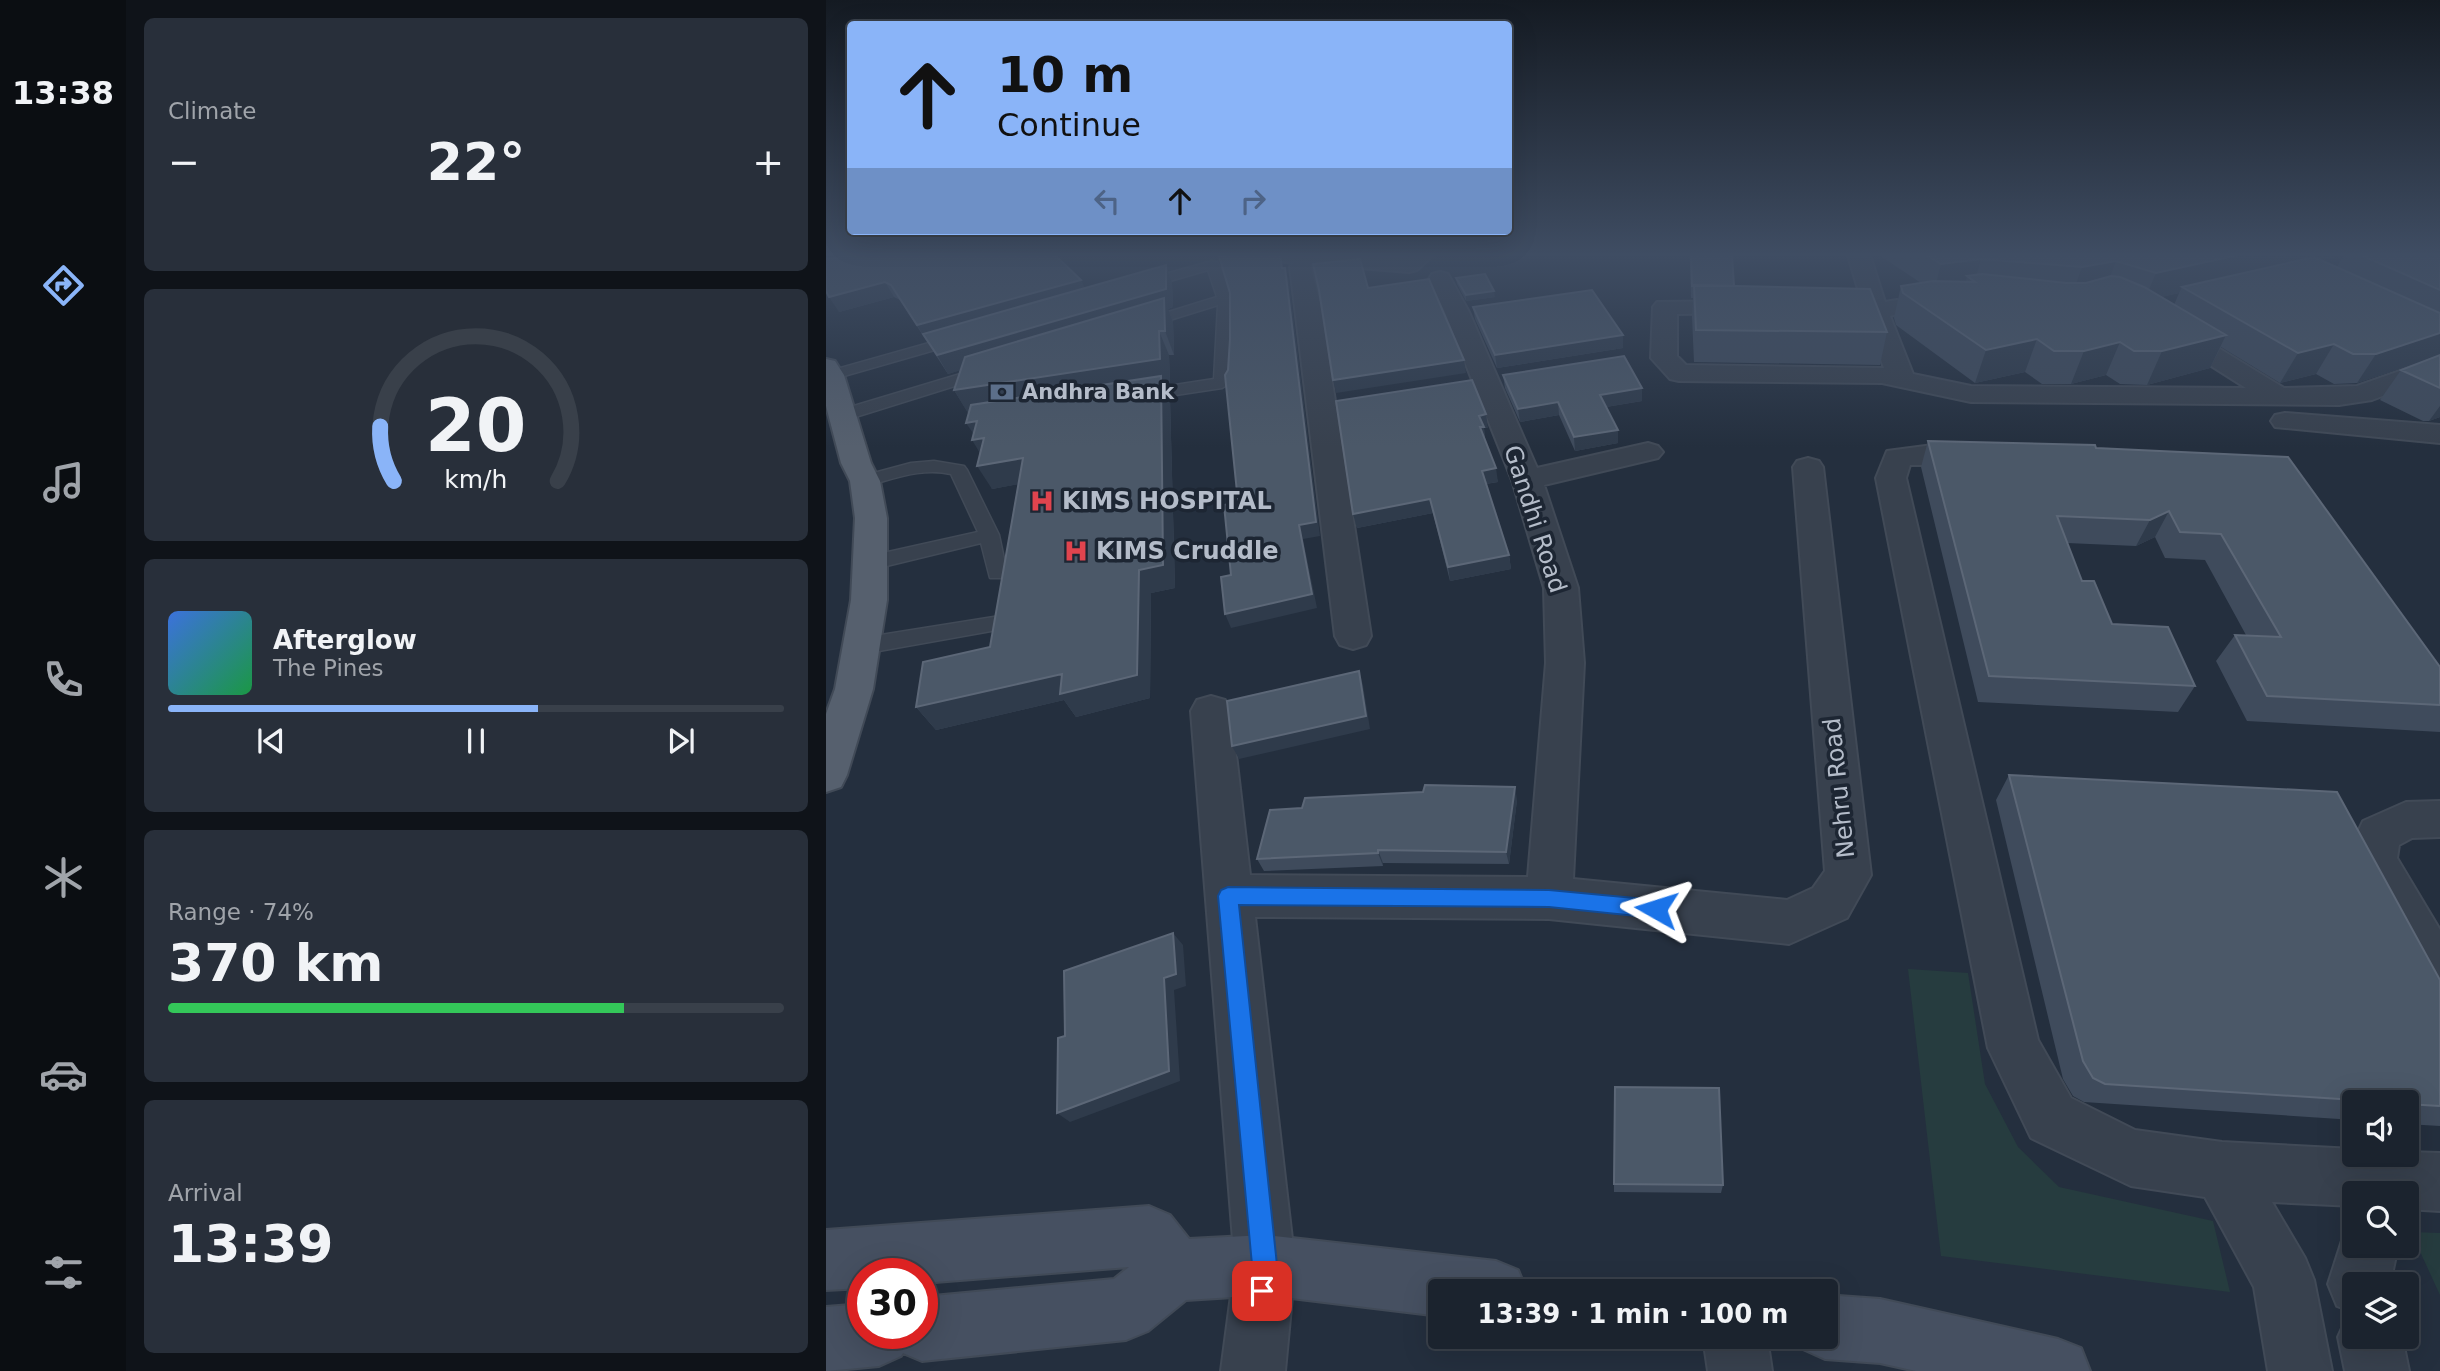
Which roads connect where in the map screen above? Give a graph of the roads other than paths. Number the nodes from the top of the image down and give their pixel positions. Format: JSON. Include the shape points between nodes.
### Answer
{"nodes":[{"id":1,"x":1160,"y":319,"type":"edge"},
{"id":2,"x":1224,"y":319,"type":"edge"},
{"id":3,"x":1312,"y":319,"type":"edge"},
{"id":4,"x":1472,"y":319,"type":"edge"},
{"id":5,"x":1665,"y":319,"type":"edge"},
{"id":6,"x":1879,"y":319,"type":"edge"},
{"id":7,"x":2152,"y":319,"type":"edge"},
{"id":8,"x":1134,"y":327,"type":"edge"},
{"id":9,"x":975,"y":333,"type":"edge"},
{"id":10,"x":2440,"y":365,"type":"edge"},
{"id":11,"x":1004,"y":366,"type":"edge"},
{"id":12,"x":828,"y":371,"type":"edge"},
{"id":13,"x":1901,"y":377,"type":"junction"},
{"id":14,"x":2279,"y":397,"type":"junction"},
{"id":15,"x":1116,"y":400,"type":"edge"},
{"id":16,"x":1932,"y":411,"type":"dead end"},
{"id":17,"x":843,"y":415,"type":"junction"},
{"id":18,"x":2440,"y":433,"type":"edge"},
{"id":19,"x":1648,"y":452,"type":"dead end"},
{"id":20,"x":2015,"y":457,"type":"edge"},
{"id":21,"x":1808,"y":467,"type":"dead end"},
{"id":22,"x":1527,"y":480,"type":"junction"},
{"id":23,"x":865,"y":481,"type":"junction"},
{"id":24,"x":989,"y":535,"type":"junction"},
{"id":25,"x":870,"y":563,"type":"junction"},
{"id":26,"x":997,"y":573,"type":"dead end"},
{"id":27,"x":1000,"y":623,"type":"edge"},
{"id":28,"x":1353,"y":636,"type":"dead end"},
{"id":29,"x":862,"y":646,"type":"junction"},
{"id":30,"x":1211,"y":711,"type":"dead end"},
{"id":31,"x":826,"y":775,"type":"edge"},
{"id":32,"x":2440,"y":819,"type":"edge"},
{"id":33,"x":1228,"y":896,"type":"junction"},
{"id":34,"x":1549,"y":898,"type":"junction"},
{"id":35,"x":2440,"y":977,"type":"edge"},
{"id":36,"x":2222,"y":1171,"type":"junction"},
{"id":37,"x":2342,"y":1182,"type":"edge"},
{"id":38,"x":2440,"y":1182,"type":"edge"},
{"id":39,"x":2419,"y":1183,"type":"edge"},
{"id":40,"x":826,"y":1260,"type":"edge"},
{"id":41,"x":1265,"y":1265,"type":"junction"},
{"id":42,"x":1175,"y":1270,"type":"junction"},
{"id":43,"x":1428,"y":1284,"type":"edge"},
{"id":44,"x":1838,"y":1327,"type":"edge"},
{"id":45,"x":938,"y":1328,"type":"edge"},
{"id":46,"x":847,"y":1337,"type":"edge"},
{"id":47,"x":826,"y":1339,"type":"edge"},
{"id":48,"x":1737,"y":1349,"type":"edge"},
{"id":49,"x":2372,"y":1349,"type":"edge"},
{"id":50,"x":1253,"y":1371,"type":"edge"},
{"id":51,"x":1740,"y":1371,"type":"edge"},
{"id":52,"x":2057,"y":1371,"type":"edge"},
{"id":53,"x":2300,"y":1371,"type":"edge"},
{"id":54,"x":2376,"y":1371,"type":"edge"}],
"edges":[{"from":1,"to":8,"type":"lane"},
{"from":2,"to":15,"type":"lane","via":[[1222,383]]},
{"from":3,"to":28,"type":"street","via":[[1334,404]]},
{"from":4,"to":22,"type":"street","name":"Gandhi Road","via":[[1486,381]]},
{"from":5,"to":13,"type":"street","via":[[1664,358],[1679,373]]},
{"from":6,"to":13,"type":"street"},
{"from":7,"to":14,"type":"street"},
{"from":9,"to":12,"type":"lane"},
{"from":10,"to":14,"type":"street","via":[[2352,396]]},
{"from":11,"to":17,"type":"lane"},
{"from":12,"to":17,"type":"main road"},
{"from":13,"to":14,"type":"street","via":[[1970,394]]},
{"from":16,"to":18,"type":"street","via":[[2321,422]]},
{"from":17,"to":23,"type":"main road"},
{"from":19,"to":22,"type":"street"},
{"from":20,"to":36,"type":"street","via":[[1897,457],[1891,478],[2014,1048],[2051,1118],[2131,1158]]},
{"from":21,"to":34,"type":"street","name":"Nehru Road","via":[[1848,875],[1830,903],[1789,922]]},
{"from":22,"to":34,"type":"street","name":"Gandhi Road","via":[[1561,588],[1566,663]]},
{"from":23,"to":24,"type":"lane","via":[[918,466],[958,470]]},
{"from":23,"to":25,"type":"main road","via":[[871,518]]},
{"from":24,"to":25,"type":"lane"},
{"from":24,"to":26,"type":"lane"},
{"from":25,"to":29,"type":"main road"},
{"from":27,"to":29,"type":"lane"},
{"from":29,"to":31,"type":"main road","via":[[854,690]]},
{"from":30,"to":33,"type":"street"},
{"from":32,"to":35,"type":"street","via":[[2406,820],[2379,834],[2374,860]]},
{"from":33,"to":34,"type":"street","name":"Nehru Road"},
{"from":33,"to":41,"type":"street"},
{"from":36,"to":37,"type":"street"},
{"from":36,"to":53,"type":"street","via":[[2283,1280]]},
{"from":38,"to":39,"type":"street"},
{"from":40,"to":42,"type":"street","via":[[1149,1236]]},
{"from":41,"to":42,"type":"street"},
{"from":41,"to":43,"type":"street"},
{"from":41,"to":50,"type":"street"},
{"from":42,"to":45,"type":"street","via":[[1126,1310]]},
{"from":44,"to":52,"type":"street","via":[[1880,1331]]},
{"from":46,"to":47,"type":"street"},
{"from":48,"to":51,"type":"street"},
{"from":49,"to":54,"type":"street"}]}
